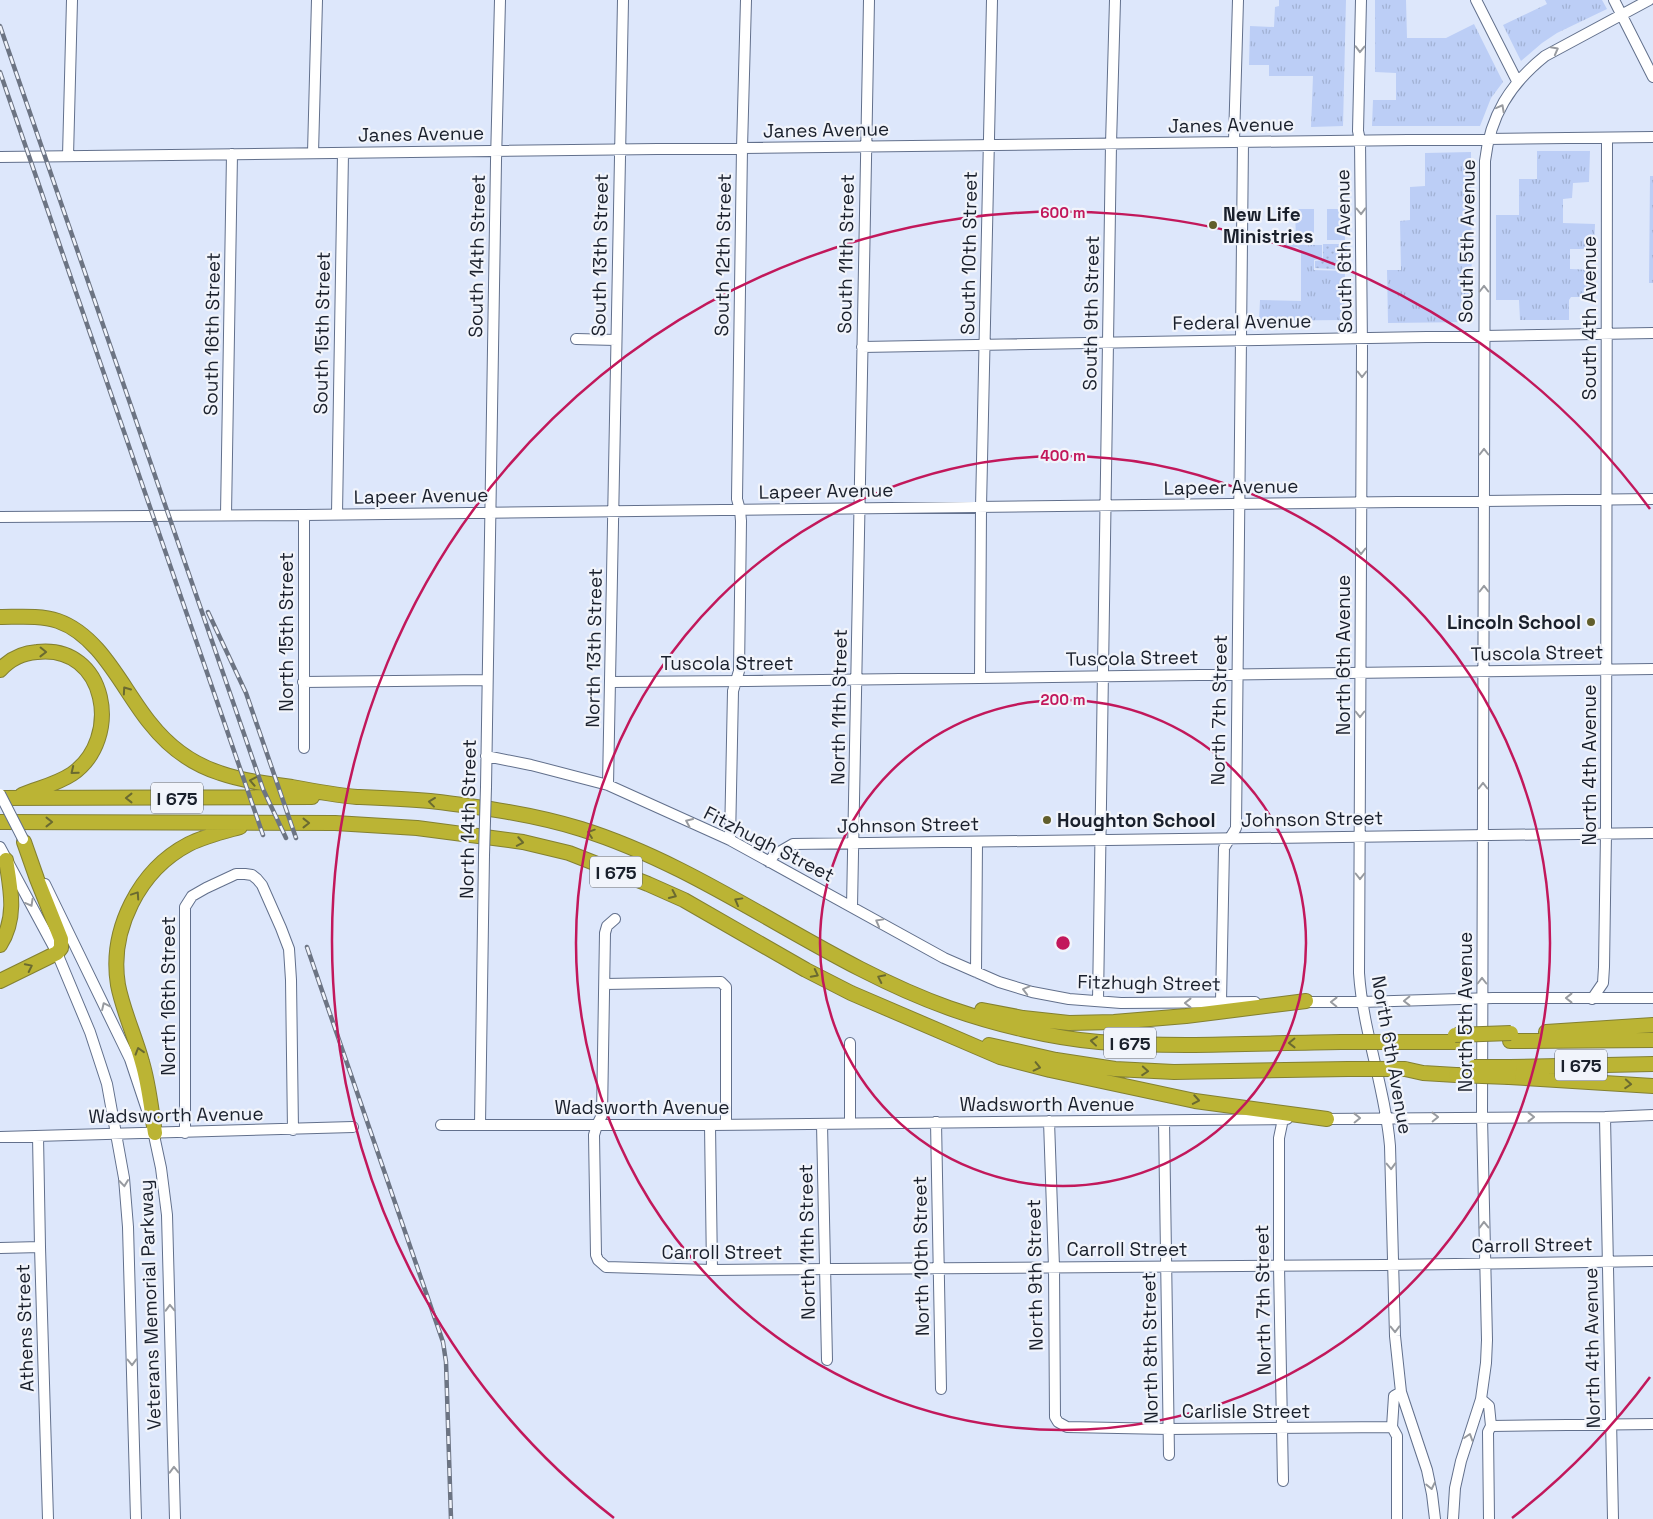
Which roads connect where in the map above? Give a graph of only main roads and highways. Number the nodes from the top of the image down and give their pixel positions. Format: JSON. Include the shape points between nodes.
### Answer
{"nodes":[{"id":1,"x":0,"y":617,"type":"edge"},
{"id":2,"x":0,"y":670,"type":"edge"},
{"id":3,"x":353,"y":796,"type":"junction"},
{"id":4,"x":0,"y":798,"type":"edge"},
{"id":5,"x":16,"y":798,"type":"junction"},
{"id":6,"x":0,"y":822,"type":"edge"},
{"id":7,"x":257,"y":823,"type":"junction"},
{"id":8,"x":23,"y":841,"type":"road end"},
{"id":9,"x":3,"y":854,"type":"edge"},
{"id":10,"x":0,"y":945,"type":"edge"},
{"id":11,"x":0,"y":981,"type":"edge"},
{"id":12,"x":926,"y":998,"type":"junction"},
{"id":13,"x":1306,"y":1002,"type":"road end"},
{"id":14,"x":1653,"y":1025,"type":"edge"},
{"id":15,"x":943,"y":1032,"type":"junction"},
{"id":16,"x":1510,"y":1037,"type":"junction"},
{"id":17,"x":1653,"y":1040,"type":"edge"},
{"id":18,"x":1653,"y":1064,"type":"edge"},
{"id":19,"x":1509,"y":1072,"type":"junction"},
{"id":20,"x":1653,"y":1086,"type":"edge"},
{"id":21,"x":1327,"y":1118,"type":"road end"},
{"id":22,"x":155,"y":1133,"type":"road end"}],
"edges":[{"from":3,"to":1,"type":"highway","one_way":true,"via":[[244,779],[199,764],[178,752],[163,738],[104,658],[82,634],[47,618]]},
{"from":2,"to":5,"type":"highway","one_way":true,"via":[[28,653],[60,654],[78,662],[88,672],[102,704],[97,741],[81,766],[60,781]]},
{"from":3,"to":5,"type":"highway","number":"I 675","one_way":true},
{"from":12,"to":3,"type":"highway","number":"I 675","one_way":true,"via":[[854,965],[700,881],[619,842],[538,817],[429,801]]},
{"from":4,"to":5,"type":"highway","number":"I 675"},
{"from":6,"to":7,"type":"highway","number":"I 675","one_way":true},
{"from":7,"to":15,"type":"highway","number":"I 675","one_way":true,"via":[[417,828],[523,842],[569,853],[684,900],[851,993]]},
{"from":22,"to":7,"type":"highway","one_way":true,"via":[[148,1086],[118,985],[117,959],[124,919],[146,882],[171,855],[205,837]]},
{"from":11,"to":8,"type":"highway","one_way":true,"via":[[61,948],[61,939]]},
{"from":9,"to":10,"type":"highway","via":[[12,901],[11,919]]},
{"from":12,"to":13,"type":"highway","via":[[1023,1018],[1069,1023],[1186,1016]]},
{"from":16,"to":12,"type":"highway","number":"I 675","one_way":true,"bridge":true,"via":[[1169,1045],[1096,1041],[1002,1024]]},
{"from":14,"to":16,"type":"highway"},
{"from":15,"to":19,"type":"highway","number":"I 675","one_way":true,"bridge":true,"via":[[1056,1060],[1115,1068],[1174,1072],[1348,1069],[1405,1069],[1423,1073]]},
{"from":15,"to":21,"type":"highway","one_way":true,"via":[[1000,1057],[1050,1070],[1195,1100]]},
{"from":16,"to":17,"type":"highway","number":"I 675"},
{"from":18,"to":19,"type":"highway","number":"I 675"},
{"from":19,"to":20,"type":"highway","one_way":true}]}
